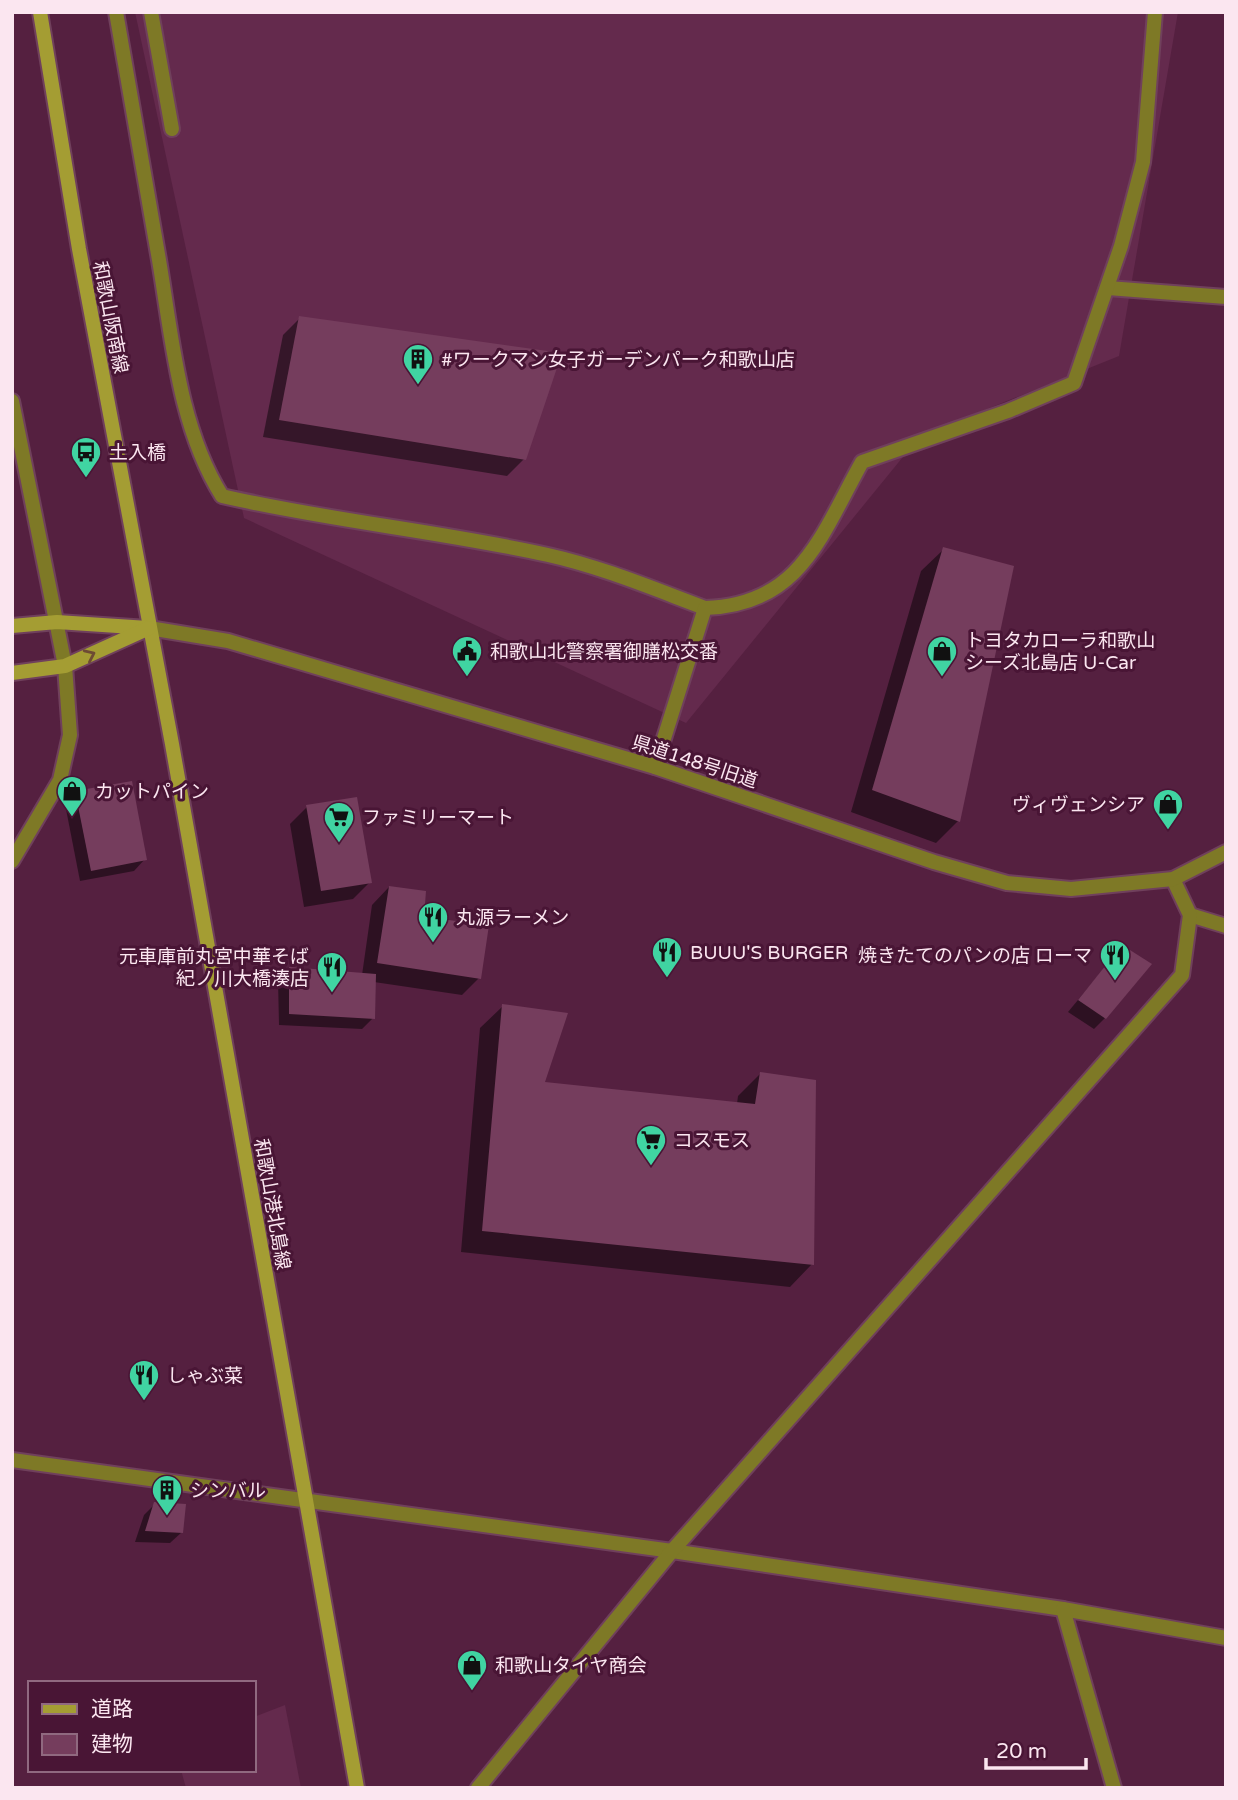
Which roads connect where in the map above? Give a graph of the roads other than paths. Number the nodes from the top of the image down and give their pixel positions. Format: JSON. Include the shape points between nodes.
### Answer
{"nodes":[{"id":1,"x":40,"y":12,"type":"edge"},
{"id":2,"x":116,"y":12,"type":"edge"},
{"id":3,"x":151,"y":12,"type":"edge"},
{"id":4,"x":1155,"y":12,"type":"edge"},
{"id":5,"x":172,"y":128,"type":"dead end"},
{"id":6,"x":1108,"y":288,"type":"junction"},
{"id":7,"x":1226,"y":297,"type":"edge"},
{"id":8,"x":12,"y":401,"type":"edge"},
{"id":9,"x":705,"y":608,"type":"junction"},
{"id":10,"x":57,"y":622,"type":"junction"},
{"id":11,"x":19,"y":626,"type":"edge"},
{"id":12,"x":149,"y":628,"type":"junction"},
{"id":13,"x":65,"y":666,"type":"junction"},
{"id":14,"x":20,"y":673,"type":"edge"},
{"id":15,"x":655,"y":767,"type":"junction"},
{"id":16,"x":1226,"y":852,"type":"edge"},
{"id":17,"x":12,"y":861,"type":"edge"},
{"id":18,"x":1173,"y":879,"type":"junction"},
{"id":19,"x":1190,"y":915,"type":"junction"},
{"id":20,"x":1226,"y":926,"type":"edge"},
{"id":21,"x":12,"y":1460,"type":"edge"},
{"id":22,"x":305,"y":1499,"type":"junction"},
{"id":23,"x":672,"y":1551,"type":"junction"},
{"id":24,"x":1063,"y":1609,"type":"junction"},
{"id":25,"x":1226,"y":1638,"type":"edge"},
{"id":26,"x":357,"y":1788,"type":"edge"},
{"id":27,"x":478,"y":1788,"type":"edge"},
{"id":28,"x":1114,"y":1788,"type":"edge"}],
"edges":[{"from":1,"to":12,"type":"main road","name":"和歌山阪南線"},
{"from":2,"to":9,"type":"street","via":[[172,343],[187,409],[222,496],[549,555]]},
{"from":3,"to":5,"type":"street"},
{"from":4,"to":6,"type":"street","via":[[1143,162]]},
{"from":6,"to":7,"type":"street"},
{"from":6,"to":9,"type":"street","via":[[1074,383],[862,462],[801,569],[763,596],[732,607]]},
{"from":8,"to":10,"type":"street"},
{"from":9,"to":15,"type":"street"},
{"from":10,"to":11,"type":"main road"},
{"from":10,"to":12,"type":"main road"},
{"from":10,"to":13,"type":"street"},
{"from":13,"to":12,"type":"main road","one_way":true},
{"from":12,"to":15,"type":"street","name":"県道148号旧道","via":[[228,641]]},
{"from":12,"to":22,"type":"main road","name":"和歌山港北島線"},
{"from":13,"to":14,"type":"main road"},
{"from":13,"to":17,"type":"street","via":[[70,735],[60,780]]},
{"from":15,"to":18,"type":"street","name":"県道148号旧道","via":[[1007,883],[1071,889]]},
{"from":16,"to":18,"type":"street","name":"県道148号旧道"},
{"from":18,"to":19,"type":"street"},
{"from":19,"to":20,"type":"street"},
{"from":19,"to":23,"type":"street","via":[[1182,975]]},
{"from":21,"to":22,"type":"street"},
{"from":22,"to":23,"type":"street"},
{"from":22,"to":26,"type":"main road","name":"和歌山港北島線"},
{"from":23,"to":24,"type":"street"},
{"from":23,"to":27,"type":"street"},
{"from":24,"to":25,"type":"street"},
{"from":24,"to":28,"type":"street"}]}
